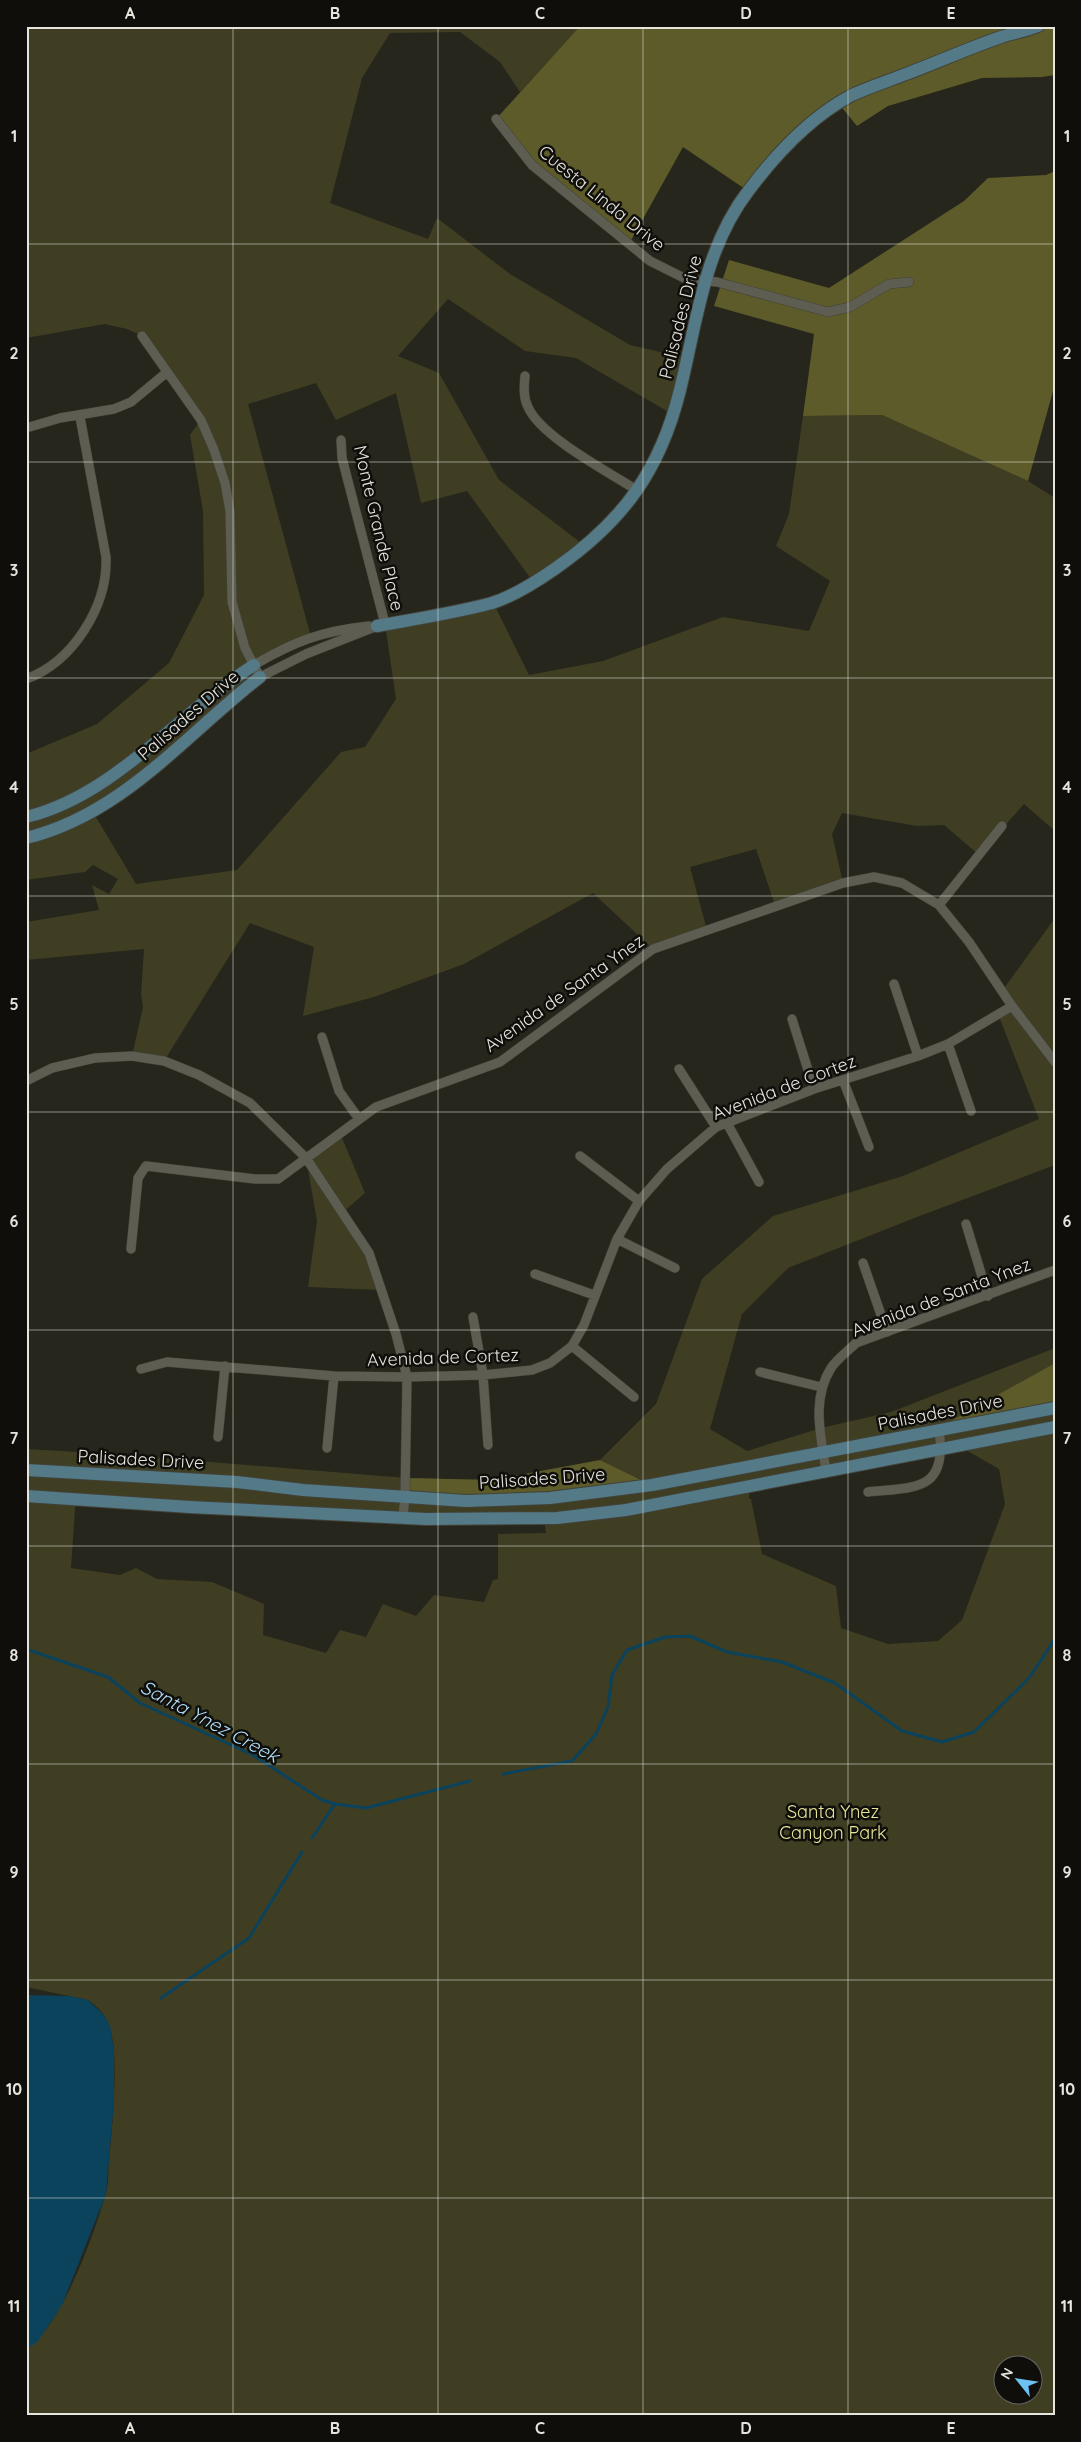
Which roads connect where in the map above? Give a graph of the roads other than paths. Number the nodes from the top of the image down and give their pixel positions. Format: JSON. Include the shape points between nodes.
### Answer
{"nodes":[{"id":1,"x":1038,"y":26,"type":"edge"},
{"id":2,"x":496,"y":119,"type":"dead end"},
{"id":3,"x":704,"y":281,"type":"junction"},
{"id":4,"x":909,"y":282,"type":"dead end"},
{"id":5,"x":142,"y":336,"type":"dead end"},
{"id":6,"x":166,"y":373,"type":"junction"},
{"id":7,"x":525,"y":376,"type":"dead end"},
{"id":8,"x":80,"y":417,"type":"junction"},
{"id":9,"x":26,"y":428,"type":"edge"},
{"id":10,"x":341,"y":440,"type":"dead end"},
{"id":11,"x":638,"y":491,"type":"junction"},
{"id":12,"x":381,"y":625,"type":"junction"},
{"id":13,"x":254,"y":664,"type":"junction"},
{"id":14,"x":260,"y":677,"type":"junction"},
{"id":15,"x":26,"y":679,"type":"edge"},
{"id":16,"x":26,"y":817,"type":"edge"},
{"id":17,"x":1002,"y":826,"type":"dead end"},
{"id":18,"x":26,"y":838,"type":"edge"},
{"id":19,"x":939,"y":905,"type":"junction"},
{"id":20,"x":894,"y":984,"type":"dead end"},
{"id":21,"x":1012,"y":1006,"type":"junction"},
{"id":22,"x":792,"y":1019,"type":"dead end"},
{"id":23,"x":322,"y":1037,"type":"dead end"},
{"id":24,"x":948,"y":1044,"type":"junction"},
{"id":25,"x":918,"y":1056,"type":"junction"},
{"id":26,"x":1055,"y":1062,"type":"edge"},
{"id":27,"x":679,"y":1069,"type":"dead end"},
{"id":28,"x":843,"y":1080,"type":"junction"},
{"id":29,"x":26,"y":1081,"type":"edge"},
{"id":30,"x":814,"y":1089,"type":"junction"},
{"id":31,"x":971,"y":1112,"type":"dead end"},
{"id":32,"x":359,"y":1119,"type":"junction"},
{"id":33,"x":727,"y":1123,"type":"junction"},
{"id":34,"x":716,"y":1127,"type":"junction"},
{"id":35,"x":868,"y":1147,"type":"dead end"},
{"id":36,"x":580,"y":1156,"type":"dead end"},
{"id":37,"x":306,"y":1158,"type":"junction"},
{"id":38,"x":759,"y":1182,"type":"dead end"},
{"id":39,"x":639,"y":1201,"type":"junction"},
{"id":40,"x":966,"y":1224,"type":"dead end"},
{"id":41,"x":617,"y":1239,"type":"junction"},
{"id":42,"x":131,"y":1249,"type":"dead end"},
{"id":43,"x":863,"y":1262,"type":"dead end"},
{"id":44,"x":675,"y":1268,"type":"dead end"},
{"id":45,"x":1055,"y":1270,"type":"edge"},
{"id":46,"x":535,"y":1274,"type":"dead end"},
{"id":47,"x":594,"y":1295,"type":"junction"},
{"id":48,"x":988,"y":1296,"type":"junction"},
{"id":49,"x":473,"y":1317,"type":"dead end"},
{"id":50,"x":886,"y":1332,"type":"junction"},
{"id":51,"x":572,"y":1346,"type":"junction"},
{"id":52,"x":225,"y":1366,"type":"junction"},
{"id":53,"x":141,"y":1369,"type":"dead end"},
{"id":54,"x":760,"y":1372,"type":"dead end"},
{"id":55,"x":483,"y":1375,"type":"junction"},
{"id":56,"x":334,"y":1376,"type":"junction"},
{"id":57,"x":407,"y":1377,"type":"junction"},
{"id":58,"x":822,"y":1388,"type":"junction"},
{"id":59,"x":634,"y":1398,"type":"dead end"},
{"id":60,"x":1055,"y":1408,"type":"edge"},
{"id":61,"x":1055,"y":1427,"type":"edge"},
{"id":62,"x":939,"y":1430,"type":"junction"},
{"id":63,"x":218,"y":1438,"type":"dead end"},
{"id":64,"x":488,"y":1445,"type":"dead end"},
{"id":65,"x":327,"y":1448,"type":"dead end"},
{"id":66,"x":942,"y":1450,"type":"junction"},
{"id":67,"x":823,"y":1451,"type":"junction"},
{"id":68,"x":26,"y":1470,"type":"edge"},
{"id":69,"x":826,"y":1471,"type":"junction"},
{"id":70,"x":868,"y":1492,"type":"dead end"},
{"id":71,"x":26,"y":1496,"type":"edge"},
{"id":72,"x":406,"y":1496,"type":"junction"},
{"id":73,"x":550,"y":1498,"type":"junction"},
{"id":74,"x":403,"y":1518,"type":"junction"},
{"id":75,"x":552,"y":1518,"type":"junction"}],
"edges":[{"from":1,"to":3,"type":"street","name":"Palisades Drive","via":[[1003,36],[852,95],[814,121],[748,191],[728,222]]},
{"from":2,"to":3,"type":"street","name":"Cuesta Linda Drive","via":[[532,165],[650,261],[686,279]]},
{"from":3,"to":4,"type":"street","name":"Cuesta Linda Drive","via":[[828,312],[850,307],[889,284]]},
{"from":3,"to":11,"type":"street","name":"Palisades Drive","via":[[680,391],[655,458]]},
{"from":5,"to":6,"type":"street"},
{"from":6,"to":8,"type":"street","via":[[131,402]]},
{"from":6,"to":13,"type":"street","via":[[201,420],[225,483],[230,511],[232,602],[245,648]]},
{"from":7,"to":11,"type":"street","via":[[527,404],[549,433]]},
{"from":8,"to":9,"type":"street","via":[[60,418]]},
{"from":8,"to":15,"type":"street","via":[[106,557],[104,588],[93,615],[78,638],[59,659]]},
{"from":10,"to":12,"type":"street","name":"Monte Grande Place","via":[[342,458]]},
{"from":11,"to":12,"type":"street","name":"Palisades Drive","via":[[599,535],[534,583],[493,602]]},
{"from":12,"to":13,"type":"street","name":"Palisades Drive","via":[[312,636]]},
{"from":12,"to":14,"type":"street","name":"Palisades Drive","via":[[306,654]]},
{"from":13,"to":14,"type":"street"},
{"from":13,"to":16,"type":"street","name":"Palisades Drive","via":[[98,785],[68,802]]},
{"from":14,"to":18,"type":"street","name":"Palisades Drive","via":[[115,799],[61,827]]},
{"from":17,"to":19,"type":"street"},
{"from":19,"to":21,"type":"street","name":"Avenida de Santa Ynez","via":[[969,942]]},
{"from":19,"to":32,"type":"street","name":"Avenida de Santa Ynez","via":[[902,884],[874,877],[843,883],[653,949],[500,1062],[376,1107]]},
{"from":20,"to":25,"type":"street"},
{"from":21,"to":24,"type":"street","name":"Avenida de Cortez"},
{"from":21,"to":26,"type":"street","name":"Avenida de Santa Ynez"},
{"from":22,"to":30,"type":"street"},
{"from":23,"to":32,"type":"street","via":[[338,1091]]},
{"from":24,"to":25,"type":"street","name":"Avenida de Cortez"},
{"from":24,"to":31,"type":"street"},
{"from":25,"to":28,"type":"street","name":"Avenida de Cortez"},
{"from":27,"to":34,"type":"street"},
{"from":28,"to":30,"type":"street","name":"Avenida de Cortez"},
{"from":28,"to":35,"type":"street"},
{"from":29,"to":37,"type":"street","via":[[52,1068],[95,1058],[132,1056],[164,1061],[199,1075],[250,1103]]},
{"from":30,"to":33,"type":"street","name":"Avenida de Cortez"},
{"from":32,"to":37,"type":"street","name":"Avenida de Santa Ynez"},
{"from":33,"to":34,"type":"street","name":"Avenida de Cortez"},
{"from":33,"to":38,"type":"street"},
{"from":34,"to":39,"type":"street","name":"Avenida de Cortez","via":[[667,1169]]},
{"from":36,"to":39,"type":"street"},
{"from":37,"to":42,"type":"street","name":"Avenida de Santa Ynez","via":[[278,1180],[146,1166],[138,1178]]},
{"from":37,"to":57,"type":"street","via":[[369,1253]]},
{"from":39,"to":41,"type":"street","name":"Avenida de Cortez"},
{"from":40,"to":48,"type":"street"},
{"from":41,"to":44,"type":"street"},
{"from":41,"to":47,"type":"street","name":"Avenida de Cortez"},
{"from":43,"to":50,"type":"street"},
{"from":45,"to":48,"type":"street","name":"Avenida de Santa Ynez"},
{"from":46,"to":47,"type":"street"},
{"from":47,"to":51,"type":"street","name":"Avenida de Cortez","via":[[584,1325]]},
{"from":48,"to":50,"type":"street","name":"Avenida de Santa Ynez"},
{"from":49,"to":55,"type":"street"},
{"from":50,"to":58,"type":"street","name":"Avenida de Santa Ynez","via":[[856,1343],[832,1367]]},
{"from":51,"to":55,"type":"street","name":"Avenida de Cortez","via":[[550,1363],[532,1370]]},
{"from":51,"to":59,"type":"street"},
{"from":52,"to":53,"type":"street","name":"Avenida de Cortez","via":[[167,1362]]},
{"from":52,"to":56,"type":"street","name":"Avenida de Cortez"},
{"from":52,"to":63,"type":"street"},
{"from":54,"to":58,"type":"street"},
{"from":55,"to":57,"type":"street","name":"Avenida de Cortez"},
{"from":55,"to":64,"type":"street"},
{"from":56,"to":57,"type":"street","name":"Avenida de Cortez"},
{"from":56,"to":65,"type":"street"},
{"from":57,"to":72,"type":"street"},
{"from":58,"to":67,"type":"street","name":"Avenida de Santa Ynez","via":[[818,1409]]},
{"from":60,"to":62,"type":"street","name":"Palisades Drive"},
{"from":61,"to":66,"type":"street","name":"Palisades Drive"},
{"from":62,"to":66,"type":"street"},
{"from":62,"to":67,"type":"street","name":"Palisades Drive"},
{"from":66,"to":69,"type":"street","name":"Palisades Drive"},
{"from":66,"to":70,"type":"street","via":[[931,1478],[921,1485]]},
{"from":67,"to":69,"type":"street","name":"Avenida de Santa Ynez"},
{"from":67,"to":73,"type":"street","name":"Palisades Drive","via":[[652,1485]]},
{"from":68,"to":72,"type":"street","name":"Palisades Drive"},
{"from":69,"to":75,"type":"street","name":"Palisades Drive","via":[[626,1510]]},
{"from":71,"to":74,"type":"street","name":"Palisades Drive"},
{"from":72,"to":73,"type":"street","name":"Palisades Drive","via":[[466,1501]]},
{"from":72,"to":74,"type":"street"},
{"from":73,"to":75,"type":"street"},
{"from":74,"to":75,"type":"street","name":"Palisades Drive"}]}
